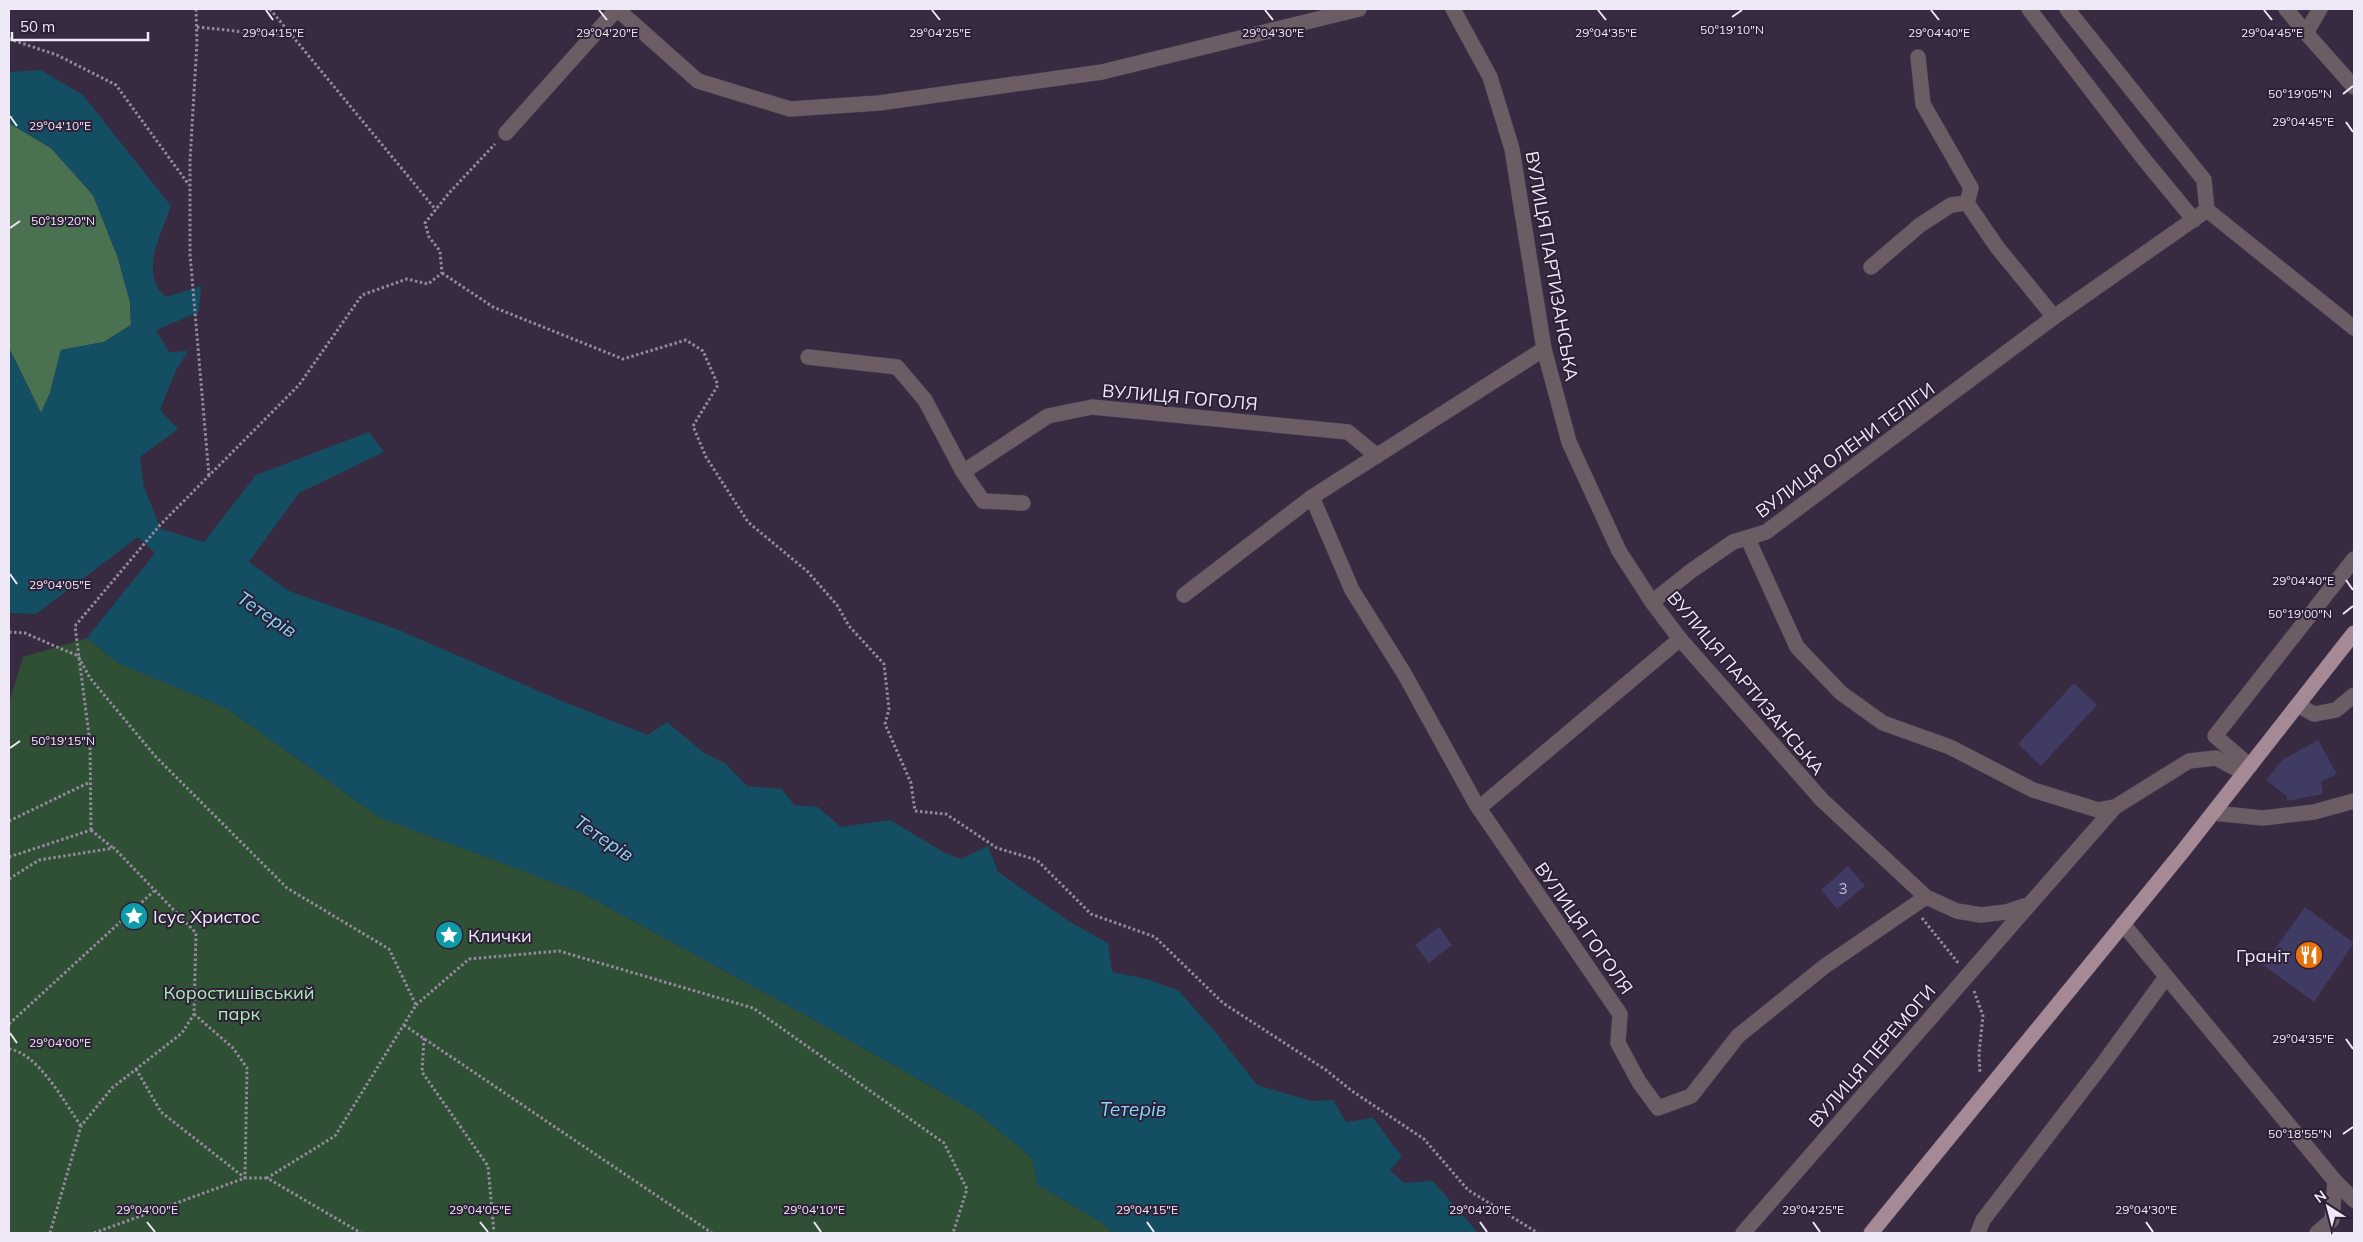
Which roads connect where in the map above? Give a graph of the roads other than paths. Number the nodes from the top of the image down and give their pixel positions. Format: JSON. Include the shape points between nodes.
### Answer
{"nodes":[{"id":1,"x":617,"y":9,"type":"edge"},
{"id":2,"x":1358,"y":9,"type":"edge"},
{"id":3,"x":1453,"y":9,"type":"edge"},
{"id":4,"x":2029,"y":9,"type":"edge"},
{"id":5,"x":2067,"y":9,"type":"edge"},
{"id":6,"x":2286,"y":9,"type":"edge"},
{"id":7,"x":2320,"y":9,"type":"edge"},
{"id":8,"x":2306,"y":33,"type":"junction"},
{"id":9,"x":1918,"y":57,"type":"dead end"},
{"id":10,"x":2354,"y":87,"type":"edge"},
{"id":11,"x":506,"y":133,"type":"road end"},
{"id":12,"x":1967,"y":203,"type":"junction"},
{"id":13,"x":2207,"y":210,"type":"junction"},
{"id":14,"x":2194,"y":220,"type":"junction"},
{"id":15,"x":1872,"y":267,"type":"dead end"},
{"id":16,"x":2054,"y":317,"type":"junction"},
{"id":17,"x":2354,"y":328,"type":"edge"},
{"id":18,"x":1544,"y":349,"type":"junction"},
{"id":19,"x":808,"y":357,"type":"dead end"},
{"id":20,"x":1376,"y":456,"type":"junction"},
{"id":21,"x":963,"y":472,"type":"junction"},
{"id":22,"x":1312,"y":497,"type":"junction"},
{"id":23,"x":1023,"y":503,"type":"dead end"},
{"id":24,"x":1748,"y":539,"type":"junction"},
{"id":25,"x":2354,"y":559,"type":"edge"},
{"id":26,"x":1184,"y":595,"type":"dead end"},
{"id":27,"x":1652,"y":602,"type":"junction"},
{"id":28,"x":2354,"y":633,"type":"edge"},
{"id":29,"x":1680,"y":639,"type":"junction"},
{"id":30,"x":2354,"y":695,"type":"edge"},
{"id":31,"x":2298,"y":705,"type":"junction"},
{"id":32,"x":2247,"y":770,"type":"junction"},
{"id":33,"x":2354,"y":801,"type":"edge"},
{"id":34,"x":2115,"y":807,"type":"junction"},
{"id":35,"x":1479,"y":808,"type":"junction"},
{"id":36,"x":2213,"y":813,"type":"junction"},
{"id":37,"x":1926,"y":897,"type":"junction"},
{"id":38,"x":2030,"y":904,"type":"junction"},
{"id":39,"x":2123,"y":924,"type":"junction"},
{"id":40,"x":2166,"y":977,"type":"junction"},
{"id":41,"x":2335,"y":1181,"type":"junction"},
{"id":42,"x":2354,"y":1200,"type":"edge"},
{"id":43,"x":1743,"y":1233,"type":"edge"},
{"id":44,"x":1871,"y":1233,"type":"edge"},
{"id":45,"x":1978,"y":1233,"type":"edge"},
{"id":46,"x":2318,"y":1233,"type":"edge"}],
"edges":[{"from":1,"to":2,"type":"street","via":[[698,81],[790,109],[878,104],[1102,72]]},
{"from":1,"to":11,"type":"street"},
{"from":3,"to":18,"type":"street","name":"ВУЛИЦЯ ПАРТИЗАНСЬКА","via":[[1490,77],[1512,149]]},
{"from":4,"to":14,"type":"street"},
{"from":5,"to":13,"type":"street","via":[[2204,180]]},
{"from":6,"to":8,"type":"street"},
{"from":7,"to":8,"type":"street"},
{"from":8,"to":10,"type":"street"},
{"from":9,"to":12,"type":"street","via":[[1923,104],[1971,188]]},
{"from":12,"to":15,"type":"street","via":[[1951,205],[1920,225]]},
{"from":12,"to":16,"type":"street","via":[[1997,247]]},
{"from":13,"to":14,"type":"street","name":"ВУЛИЦЯ ОЛЕНИ ТЕЛІГИ"},
{"from":13,"to":17,"type":"street"},
{"from":14,"to":16,"type":"street","name":"ВУЛИЦЯ ОЛЕНИ ТЕЛІГИ"},
{"from":16,"to":24,"type":"street","name":"ВУЛИЦЯ ОЛЕНИ ТЕЛІГИ","via":[[1766,532]]},
{"from":18,"to":20,"type":"street"},
{"from":18,"to":27,"type":"street","name":"ВУЛИЦЯ ПАРТИЗАНСЬКА","via":[[1569,442],[1620,551]]},
{"from":19,"to":21,"type":"street","via":[[897,367],[925,400]]},
{"from":20,"to":21,"type":"street","name":"ВУЛИЦЯ ГОГОЛЯ","via":[[1348,432],[1092,407],[1048,416]]},
{"from":20,"to":22,"type":"street"},
{"from":21,"to":23,"type":"street","via":[[983,501]]},
{"from":22,"to":26,"type":"street"},
{"from":22,"to":35,"type":"street","name":"ВУЛИЦЯ ГОГОЛЯ","via":[[1352,590],[1405,675]]},
{"from":24,"to":27,"type":"street","name":"ВУЛИЦЯ ОЛЕНИ ТЕЛІГИ","via":[[1733,542]]},
{"from":24,"to":34,"type":"street","via":[[1797,647],[1841,693],[1883,723],[1950,747],[2033,790],[2098,810]]},
{"from":25,"to":32,"type":"street","via":[[2216,736]]},
{"from":27,"to":29,"type":"street","name":"ВУЛИЦЯ ПАРТИЗАНСЬКА"},
{"from":28,"to":31,"type":"main road"},
{"from":29,"to":35,"type":"street"},
{"from":29,"to":37,"type":"street","name":"ВУЛИЦЯ ПАРТИЗАНСЬКА","via":[[1822,800]]},
{"from":30,"to":31,"type":"street","via":[[2336,710],[2314,714]]},
{"from":31,"to":32,"type":"main road"},
{"from":32,"to":34,"type":"street","via":[[2216,758],[2189,761]]},
{"from":32,"to":36,"type":"main road"},
{"from":33,"to":36,"type":"street","via":[[2314,812],[2263,818]]},
{"from":34,"to":38,"type":"street"},
{"from":35,"to":37,"type":"street","name":"ВУЛИЦЯ ГОГОЛЯ","via":[[1620,1014],[1618,1043],[1639,1082],[1658,1108],[1691,1096],[1738,1036],[1825,966]]},
{"from":36,"to":39,"type":"main road"},
{"from":37,"to":38,"type":"street","name":"ВУЛИЦЯ ПАРТИЗАНСЬКА","via":[[1957,911],[1982,915]]},
{"from":38,"to":43,"type":"street","name":"ВУЛИЦЯ ПЕРЕМОГИ"},
{"from":39,"to":40,"type":"street"},
{"from":39,"to":44,"type":"main road"},
{"from":40,"to":41,"type":"street"},
{"from":40,"to":45,"type":"street","via":[[1983,1220]]},
{"from":41,"to":42,"type":"street"},
{"from":41,"to":46,"type":"street","via":[[2332,1220]]}]}
